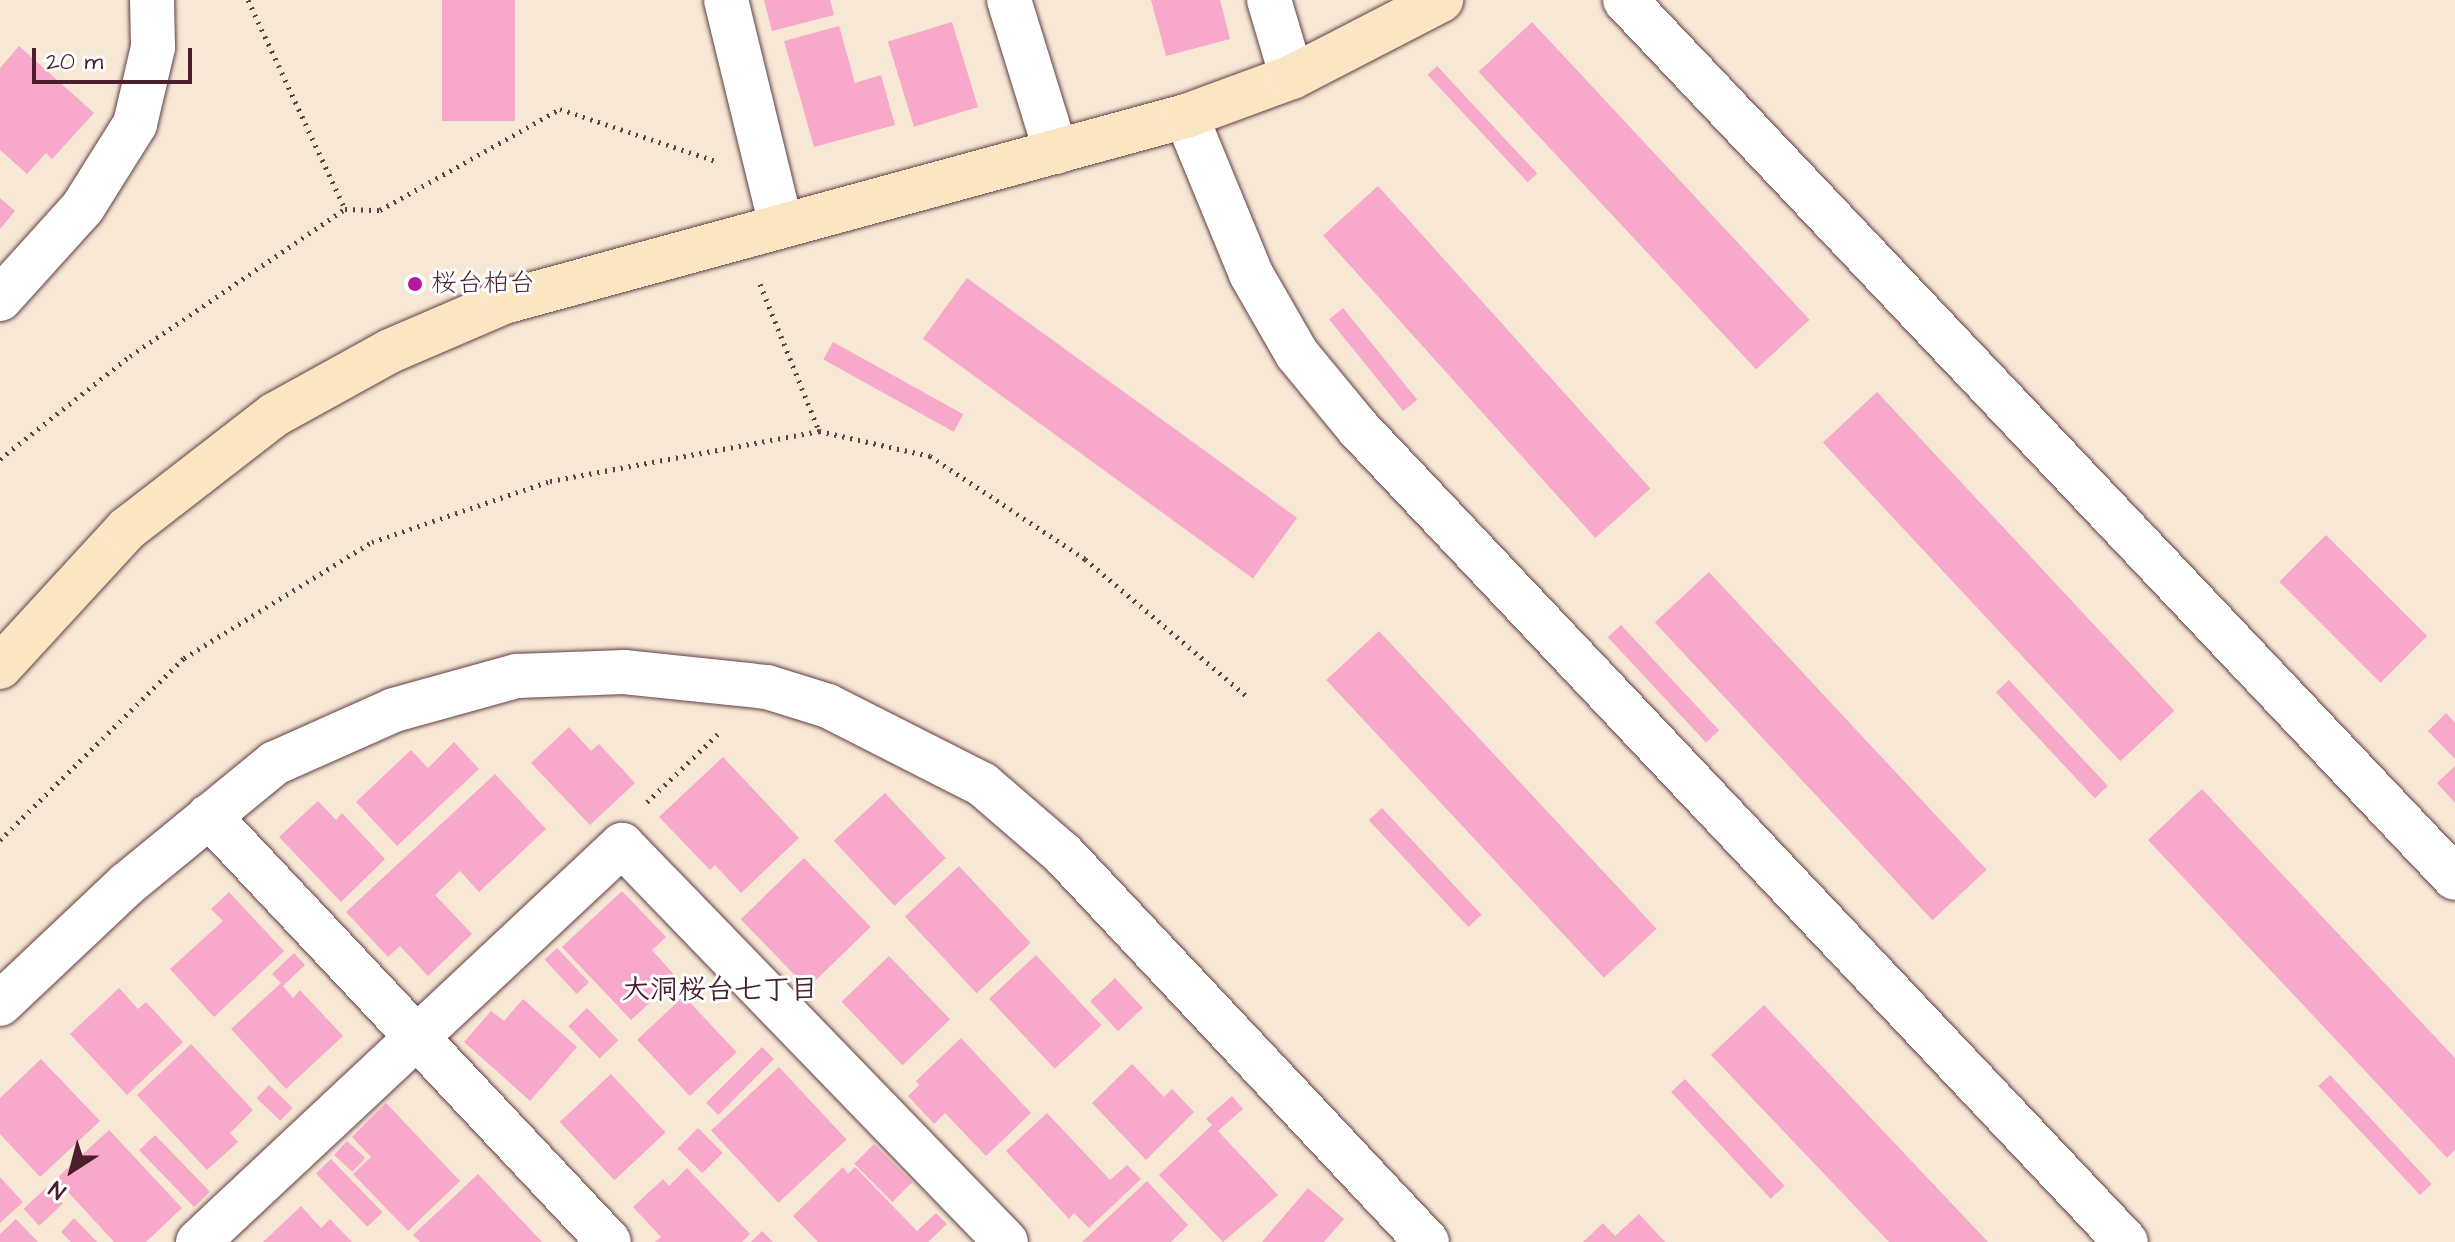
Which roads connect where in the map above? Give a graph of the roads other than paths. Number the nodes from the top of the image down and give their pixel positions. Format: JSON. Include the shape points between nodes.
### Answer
{"nodes":[{"id":1,"x":152,"y":0,"type":"edge"},
{"id":2,"x":726,"y":0,"type":"edge"},
{"id":3,"x":1009,"y":0,"type":"edge"},
{"id":4,"x":1269,"y":0,"type":"edge"},
{"id":5,"x":1441,"y":0,"type":"edge"},
{"id":6,"x":1625,"y":0,"type":"edge"},
{"id":7,"x":1292,"y":77,"type":"junction"},
{"id":8,"x":1186,"y":116,"type":"junction"},
{"id":9,"x":1056,"y":152,"type":"junction"},
{"id":10,"x":761,"y":230,"type":"junction"},
{"id":11,"x":0,"y":299,"type":"edge"},
{"id":12,"x":0,"y":667,"type":"edge"},
{"id":13,"x":209,"y":816,"type":"junction"},
{"id":14,"x":2455,"y":878,"type":"edge"},
{"id":15,"x":0,"y":1004,"type":"edge"},
{"id":16,"x":417,"y":1037,"type":"junction"},
{"id":17,"x":211,"y":1238,"type":"edge"},
{"id":18,"x":609,"y":1242,"type":"edge"},
{"id":19,"x":1006,"y":1242,"type":"edge"},
{"id":20,"x":1427,"y":1242,"type":"edge"},
{"id":21,"x":2126,"y":1242,"type":"edge"}],
"edges":[{"from":1,"to":11,"type":"street","via":[[153,47],[135,124],[83,207]]},
{"from":2,"to":10,"type":"street","via":[[771,179]]},
{"from":3,"to":9,"type":"street"},
{"from":4,"to":7,"type":"street"},
{"from":5,"to":7,"type":"street"},
{"from":6,"to":14,"type":"street"},
{"from":7,"to":8,"type":"street"},
{"from":8,"to":9,"type":"street"},
{"from":8,"to":21,"type":"street","via":[[1251,274],[1297,354],[1348,416]]},
{"from":9,"to":10,"type":"street"},
{"from":10,"to":12,"type":"street","via":[[504,302],[390,351],[274,415],[127,529]]},
{"from":13,"to":15,"type":"street"},
{"from":13,"to":16,"type":"street"},
{"from":13,"to":20,"type":"street","via":[[275,763],[394,710],[517,676],[624,672],[767,687],[828,706],[982,784],[1063,854]]},
{"from":16,"to":17,"type":"street"},
{"from":16,"to":18,"type":"street"},
{"from":16,"to":19,"type":"street","via":[[622,845]]}]}
